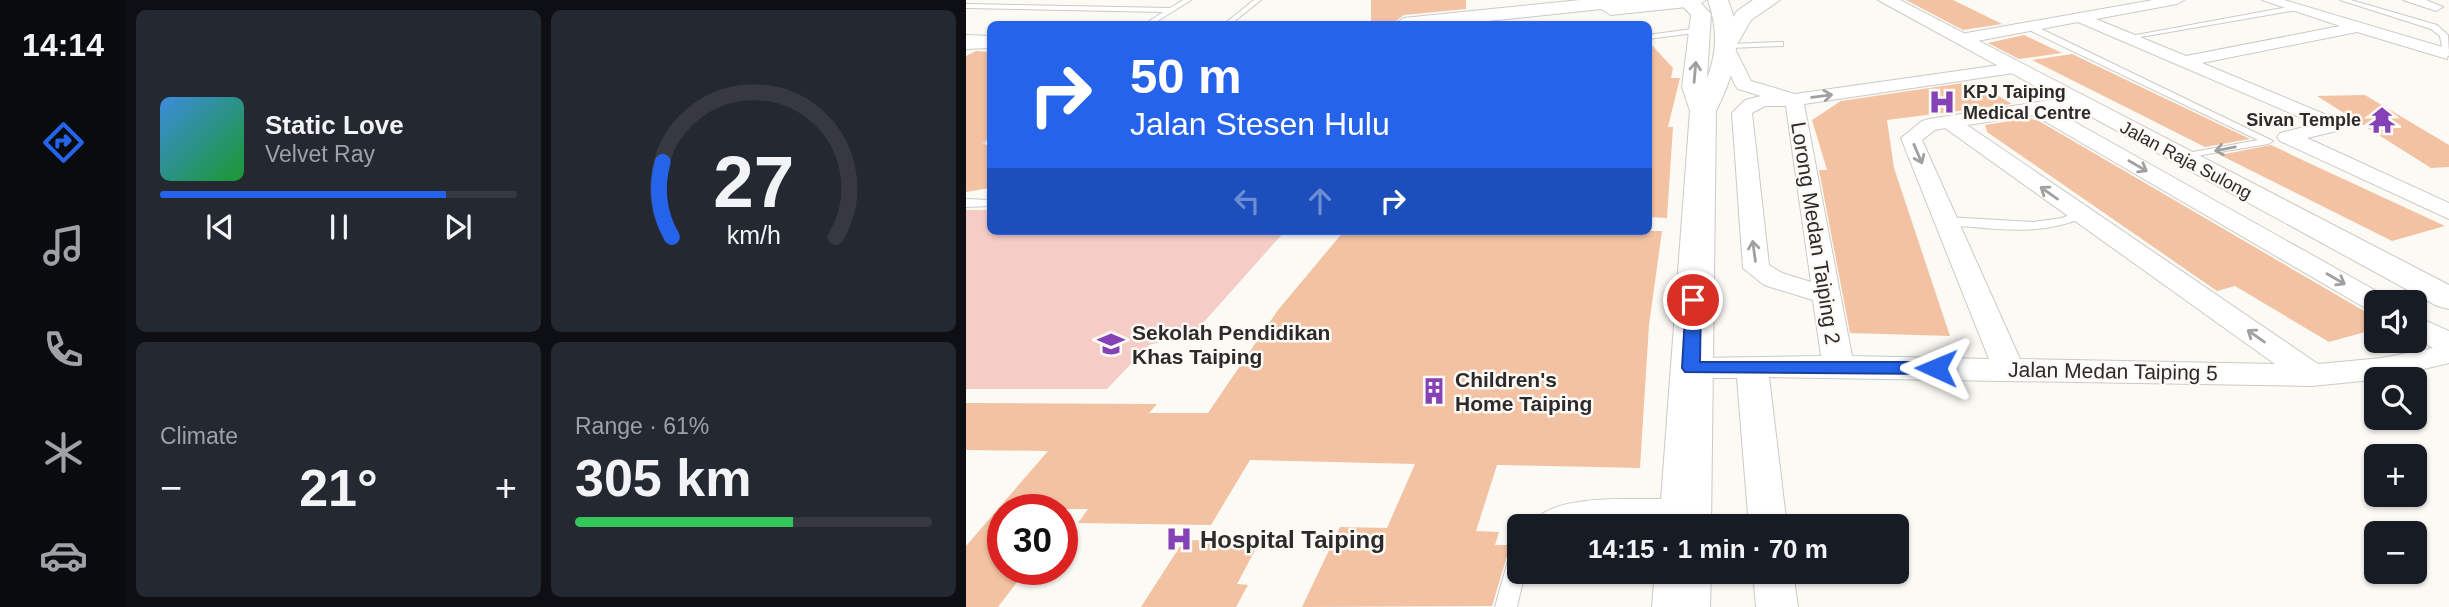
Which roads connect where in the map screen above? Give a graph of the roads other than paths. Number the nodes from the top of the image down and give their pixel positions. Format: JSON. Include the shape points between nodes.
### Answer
{"nodes":[{"id":1,"x":1188,"y":0,"type":"edge"},
{"id":2,"x":1258,"y":0,"type":"edge"},
{"id":3,"x":1637,"y":0,"type":"edge"},
{"id":4,"x":1688,"y":0,"type":"edge"},
{"id":5,"x":1696,"y":0,"type":"edge"},
{"id":6,"x":1718,"y":0,"type":"edge"},
{"id":7,"x":1770,"y":0,"type":"edge"},
{"id":8,"x":1887,"y":0,"type":"edge"},
{"id":9,"x":2177,"y":0,"type":"edge"},
{"id":10,"x":2269,"y":0,"type":"edge"},
{"id":11,"x":2343,"y":0,"type":"edge"},
{"id":12,"x":2410,"y":0,"type":"edge"},
{"id":13,"x":1565,"y":4,"type":"edge"},
{"id":14,"x":966,"y":6,"type":"edge"},
{"id":15,"x":2436,"y":7,"type":"dead end"},
{"id":16,"x":2294,"y":8,"type":"junction"},
{"id":17,"x":1173,"y":10,"type":"junction"},
{"id":18,"x":2081,"y":18,"type":"junction"},
{"id":19,"x":1154,"y":21,"type":"edge"},
{"id":20,"x":1231,"y":21,"type":"edge"},
{"id":21,"x":1428,"y":21,"type":"edge"},
{"id":22,"x":1494,"y":21,"type":"edge"},
{"id":23,"x":2030,"y":27,"type":"junction"},
{"id":24,"x":2357,"y":27,"type":"junction"},
{"id":25,"x":1699,"y":30,"type":"junction"},
{"id":26,"x":1652,"y":36,"type":"edge"},
{"id":27,"x":2129,"y":37,"type":"junction"},
{"id":28,"x":1961,"y":39,"type":"junction"},
{"id":29,"x":1780,"y":44,"type":"dead end"},
{"id":30,"x":1729,"y":47,"type":"junction"},
{"id":31,"x":2447,"y":54,"type":"joint"},
{"id":32,"x":2188,"y":61,"type":"junction"},
{"id":33,"x":2014,"y":68,"type":"junction"},
{"id":34,"x":1794,"y":100,"type":"junction"},
{"id":35,"x":2078,"y":102,"type":"junction"},
{"id":36,"x":2036,"y":108,"type":"junction"},
{"id":37,"x":1703,"y":111,"type":"junction"},
{"id":38,"x":1948,"y":122,"type":"junction"},
{"id":39,"x":2182,"y":157,"type":"junction"},
{"id":40,"x":987,"y":203,"type":"edge"},
{"id":41,"x":966,"y":204,"type":"edge"},
{"id":42,"x":2449,"y":212,"type":"edge"},
{"id":43,"x":2080,"y":214,"type":"junction"},
{"id":44,"x":1947,"y":221,"type":"junction"},
{"id":45,"x":1826,"y":295,"type":"junction"},
{"id":46,"x":2364,"y":296,"type":"edge"},
{"id":47,"x":2449,"y":299,"type":"edge"},
{"id":48,"x":2427,"y":332,"type":"edge"},
{"id":49,"x":2449,"y":344,"type":"edge"},
{"id":50,"x":2449,"y":353,"type":"edge"},
{"id":51,"x":1838,"y":366,"type":"junction"},
{"id":52,"x":1691,"y":368,"type":"junction"},
{"id":53,"x":1752,"y":368,"type":"junction"},
{"id":54,"x":2009,"y":369,"type":"junction"},
{"id":55,"x":2312,"y":375,"type":"junction"},
{"id":56,"x":1558,"y":514,"type":"edge"},
{"id":57,"x":1642,"y":514,"type":"edge"},
{"id":58,"x":1686,"y":514,"type":"edge"},
{"id":59,"x":1767,"y":514,"type":"edge"},
{"id":60,"x":1512,"y":584,"type":"edge"},
{"id":61,"x":1682,"y":584,"type":"edge"},
{"id":62,"x":1774,"y":584,"type":"edge"},
{"id":63,"x":1506,"y":607,"type":"edge"},
{"id":64,"x":1681,"y":607,"type":"edge"},
{"id":65,"x":1777,"y":607,"type":"edge"}],
"edges":[{"from":1,"to":17,"type":"lane"},
{"from":2,"to":20,"type":"lane"},
{"from":3,"to":13,"type":"main road"},
{"from":4,"to":5,"type":"main road"},
{"from":4,"to":22,"type":"main road"},
{"from":4,"to":25,"type":"main road","via":[[1701,14]]},
{"from":6,"to":30,"type":"main road"},
{"from":7,"to":30,"type":"main road","via":[[1742,16]]},
{"from":8,"to":28,"type":"street","name":"Jalan Raja Sulong"},
{"from":9,"to":18,"type":"street"},
{"from":10,"to":16,"type":"street"},
{"from":11,"to":31,"type":"lane","via":[[2434,27],[2444,35]]},
{"from":12,"to":15,"type":"street"},
{"from":13,"to":21,"type":"main road"},
{"from":14,"to":17,"type":"lane"},
{"from":16,"to":24,"type":"street"},
{"from":16,"to":27,"type":"lane"},
{"from":17,"to":19,"type":"lane"},
{"from":18,"to":23,"type":"street"},
{"from":18,"to":27,"type":"street"},
{"from":23,"to":28,"type":"street"},
{"from":23,"to":39,"type":"lane","one_way":true,"via":[[2268,141]]},
{"from":24,"to":31,"type":"street"},
{"from":24,"to":32,"type":"street"},
{"from":25,"to":26,"type":"lane"},
{"from":37,"to":25,"type":"main road","one_way":true,"via":[[1694,87]]},
{"from":27,"to":32,"type":"street"},
{"from":28,"to":33,"type":"street","name":"Jalan Raja Sulong"},
{"from":29,"to":30,"type":"lane"},
{"from":30,"to":34,"type":"street","via":[[1744,85]]},
{"from":30,"to":37,"type":"main road"},
{"from":32,"to":42,"type":"street","via":[[2327,122],[2330,127],[2287,137]]},
{"from":34,"to":33,"type":"street","one_way":true},
{"from":33,"to":35,"type":"street","name":"Jalan Raja Sulong"},
{"from":34,"to":45,"type":"street","name":"Lorong Medan Taiping 2"},
{"from":45,"to":34,"type":"street","one_way":true,"via":[[1773,279],[1756,268],[1742,113],[1755,102]]},
{"from":35,"to":36,"type":"street"},
{"from":35,"to":39,"type":"street","name":"Jalan Raja Sulong"},
{"from":36,"to":38,"type":"street"},
{"from":36,"to":46,"type":"street","one_way":true},
{"from":37,"to":52,"type":"main road"},
{"from":43,"to":38,"type":"street","one_way":true},
{"from":38,"to":44,"type":"street","one_way":true,"via":[[1929,125],[1911,138]]},
{"from":39,"to":47,"type":"street","name":"Jalan Raja Sulong"},
{"from":40,"to":41,"type":"lane"},
{"from":43,"to":44,"type":"lane","via":[[2064,224]]},
{"from":55,"to":43,"type":"street","one_way":true},
{"from":44,"to":54,"type":"street"},
{"from":45,"to":51,"type":"street","name":"Lorong Medan Taiping 2"},
{"from":48,"to":49,"type":"street"},
{"from":50,"to":55,"type":"street","name":"Jalan Medan Taiping 5","via":[[2372,372]]},
{"from":51,"to":53,"type":"street","name":"Jalan Medan Taiping 5"},
{"from":51,"to":54,"type":"street","name":"Jalan Medan Taiping 5"},
{"from":52,"to":53,"type":"street","name":"Jalan Medan Taiping 5"},
{"from":52,"to":58,"type":"main road"},
{"from":53,"to":59,"type":"street"},
{"from":54,"to":55,"type":"street","name":"Jalan Medan Taiping 5"},
{"from":56,"to":57,"type":"lane","via":[[1569,509]]},
{"from":60,"to":63,"type":"lane"},
{"from":61,"to":64,"type":"main road"},
{"from":62,"to":65,"type":"street"}]}
